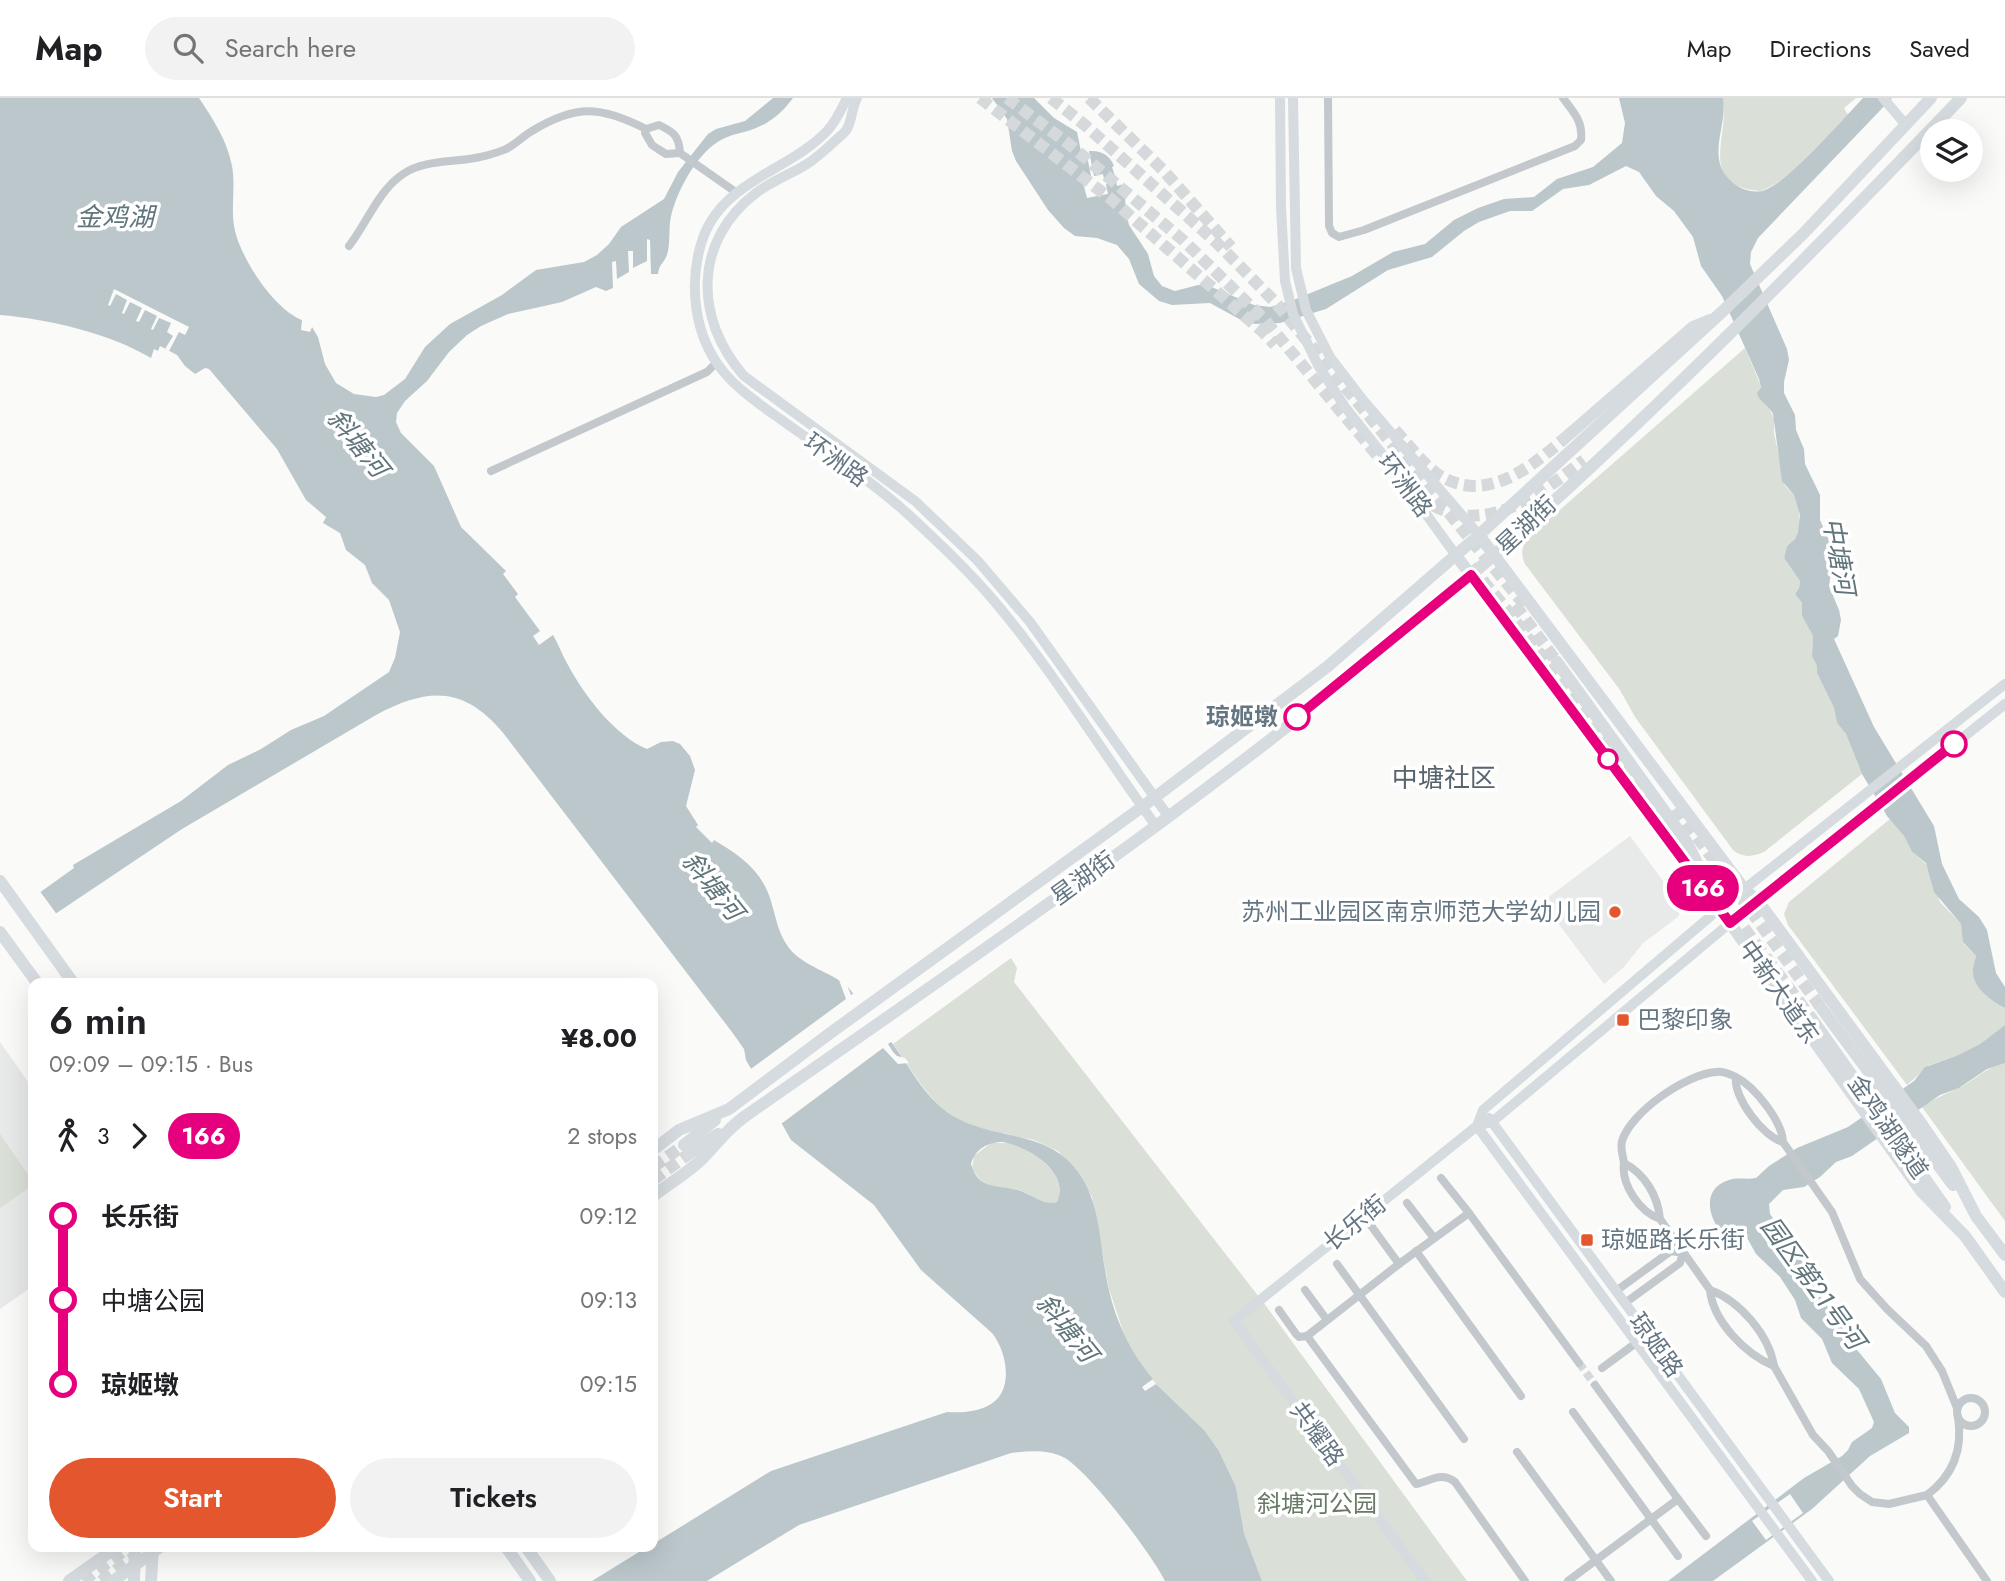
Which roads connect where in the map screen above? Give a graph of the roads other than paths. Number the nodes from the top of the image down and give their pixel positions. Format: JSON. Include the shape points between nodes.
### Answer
{"nodes":[{"id":1,"x":1280,"y":98,"type":"edge"},
{"id":2,"x":1293,"y":98,"type":"edge"},
{"id":3,"x":1328,"y":98,"type":"edge"},
{"id":4,"x":1563,"y":98,"type":"edge"},
{"id":5,"x":1883,"y":98,"type":"edge"},
{"id":6,"x":1931,"y":98,"type":"edge"},
{"id":7,"x":1961,"y":98,"type":"edge"},
{"id":8,"x":851,"y":101,"type":"edge"},
{"id":9,"x":1906,"y":125,"type":"junction"},
{"id":10,"x":646,"y":129,"type":"junction"},
{"id":11,"x":682,"y":154,"type":"junction"},
{"id":12,"x":737,"y":193,"type":"junction"},
{"id":13,"x":349,"y":246,"type":"dead end"},
{"id":14,"x":1720,"y":314,"type":"junction"},
{"id":15,"x":1730,"y":332,"type":"junction"},
{"id":16,"x":717,"y":362,"type":"junction"},
{"id":17,"x":1565,"y":438,"type":"tunnel mouth"},
{"id":18,"x":1584,"y":460,"type":"tunnel mouth"},
{"id":19,"x":491,"y":471,"type":"dead end"},
{"id":20,"x":1479,"y":536,"type":"junction"},
{"id":21,"x":1455,"y":554,"type":"junction"},
{"id":22,"x":1494,"y":555,"type":"junction"},
{"id":23,"x":1471,"y":575,"type":"junction"},
{"id":24,"x":1557,"y":662,"type":"tunnel mouth"},
{"id":25,"x":2005,"y":684,"type":"edge"},
{"id":26,"x":2005,"y":704,"type":"edge"},
{"id":27,"x":1155,"y":798,"type":"junction"},
{"id":28,"x":1143,"y":807,"type":"junction"},
{"id":29,"x":1168,"y":816,"type":"junction"},
{"id":30,"x":1156,"y":825,"type":"junction"},
{"id":31,"x":0,"y":881,"type":"edge"},
{"id":32,"x":1745,"y":890,"type":"junction"},
{"id":33,"x":1758,"y":901,"type":"junction"},
{"id":34,"x":1720,"y":909,"type":"junction"},
{"id":35,"x":1730,"y":923,"type":"junction"},
{"id":36,"x":0,"y":932,"type":"edge"},
{"id":37,"x":34,"y":978,"type":"edge"},
{"id":38,"x":70,"y":978,"type":"edge"},
{"id":39,"x":1822,"y":1009,"type":"tunnel mouth"},
{"id":40,"x":1812,"y":1019,"type":"tunnel mouth"},
{"id":41,"x":1737,"y":1077,"type":"junction"},
{"id":42,"x":729,"y":1109,"type":"junction"},
{"id":43,"x":1483,"y":1110,"type":"junction"},
{"id":44,"x":739,"y":1120,"type":"junction"},
{"id":45,"x":1492,"y":1122,"type":"junction"},
{"id":46,"x":1477,"y":1126,"type":"junction"},
{"id":47,"x":658,"y":1146,"type":"edge"},
{"id":48,"x":1785,"y":1146,"type":"junction"},
{"id":49,"x":1624,"y":1163,"type":"junction"},
{"id":50,"x":1441,"y":1178,"type":"dead end"},
{"id":51,"x":658,"y":1192,"type":"edge"},
{"id":52,"x":1406,"y":1203,"type":"dead end"},
{"id":53,"x":1469,"y":1213,"type":"junction"},
{"id":54,"x":1364,"y":1216,"type":"junction"},
{"id":55,"x":1976,"y":1216,"type":"junction"},
{"id":56,"x":1660,"y":1219,"type":"junction"},
{"id":57,"x":1965,"y":1236,"type":"junction"},
{"id":58,"x":1434,"y":1238,"type":"junction"},
{"id":59,"x":1416,"y":1251,"type":"junction"},
{"id":60,"x":1683,"y":1253,"type":"junction"},
{"id":61,"x":2005,"y":1255,"type":"edge"},
{"id":62,"x":1337,"y":1264,"type":"dead end"},
{"id":63,"x":1399,"y":1264,"type":"junction"},
{"id":64,"x":1306,"y":1290,"type":"dead end"},
{"id":65,"x":1710,"y":1290,"type":"junction"},
{"id":66,"x":1616,"y":1291,"type":"junction"},
{"id":67,"x":2005,"y":1292,"type":"edge"},
{"id":68,"x":1360,"y":1294,"type":"junction"},
{"id":69,"x":1625,"y":1303,"type":"junction"},
{"id":70,"x":1279,"y":1310,"type":"dead end"},
{"id":71,"x":1327,"y":1320,"type":"junction"},
{"id":72,"x":1234,"y":1321,"type":"joint"},
{"id":73,"x":1307,"y":1336,"type":"junction"},
{"id":74,"x":1636,"y":1343,"type":"junction"},
{"id":75,"x":1579,"y":1363,"type":"tunnel mouth"},
{"id":76,"x":1774,"y":1366,"type":"junction"},
{"id":77,"x":1602,"y":1368,"type":"dead end"},
{"id":78,"x":1595,"y":1385,"type":"tunnel mouth"},
{"id":79,"x":1521,"y":1396,"type":"dead end"},
{"id":80,"x":1573,"y":1412,"type":"dead end"},
{"id":81,"x":1464,"y":1439,"type":"dead end"},
{"id":82,"x":1517,"y":1452,"type":"dead end"},
{"id":83,"x":1927,"y":1495,"type":"junction"},
{"id":84,"x":1678,"y":1499,"type":"junction"},
{"id":85,"x":1651,"y":1519,"type":"junction"},
{"id":86,"x":1706,"y":1536,"type":"dead end"},
{"id":87,"x":110,"y":1552,"type":"edge"},
{"id":88,"x":135,"y":1552,"type":"edge"},
{"id":89,"x":152,"y":1552,"type":"edge"},
{"id":90,"x":156,"y":1552,"type":"edge"},
{"id":91,"x":510,"y":1552,"type":"edge"},
{"id":92,"x":530,"y":1552,"type":"edge"},
{"id":93,"x":1678,"y":1556,"type":"dead end"},
{"id":94,"x":1596,"y":1560,"type":"junction"},
{"id":95,"x":135,"y":1565,"type":"junction"},
{"id":96,"x":69,"y":1581,"type":"edge"},
{"id":97,"x":113,"y":1581,"type":"edge"},
{"id":98,"x":134,"y":1581,"type":"edge"},
{"id":99,"x":151,"y":1581,"type":"edge"},
{"id":100,"x":530,"y":1581,"type":"edge"},
{"id":101,"x":550,"y":1581,"type":"edge"},
{"id":102,"x":1425,"y":1581,"type":"edge"},
{"id":103,"x":1525,"y":1581,"type":"edge"},
{"id":104,"x":1568,"y":1581,"type":"edge"},
{"id":105,"x":1611,"y":1581,"type":"edge"},
{"id":106,"x":1812,"y":1581,"type":"edge"},
{"id":107,"x":1829,"y":1581,"type":"edge"},
{"id":108,"x":1987,"y":1581,"type":"edge"}],
"edges":[{"from":1,"to":21,"type":"street","name":"环洲路","via":[[1287,292],[1301,335],[1345,407]]},
{"from":2,"to":20,"type":"street","name":"环洲路","via":[[1296,268],[1314,329],[1329,357],[1363,400]]},
{"from":3,"to":4,"type":"street","via":[[1329,226],[1339,237],[1575,146],[1582,128]]},
{"from":5,"to":9,"type":"street"},
{"from":6,"to":9,"type":"main road","name":"星湖街"},
{"from":7,"to":15,"type":"main road","name":"星湖街"},
{"from":8,"to":12,"type":"street","name":"环洲路","via":[[829,129]]},
{"from":8,"to":27,"type":"street","name":"环洲路","via":[[847,129],[809,163],[757,192],[734,214],[717,241],[707,288],[716,333],[744,376],[915,501],[977,560],[1030,622]]},
{"from":9,"to":14,"type":"main road","name":"星湖街"},
{"from":10,"to":11,"type":"street","via":[[652,145],[666,155]]},
{"from":10,"to":11,"type":"street","via":[[659,125],[677,135]]},
{"from":10,"to":13,"type":"street","via":[[605,112],[573,111],[506,149],[411,169],[384,192]]},
{"from":11,"to":12,"type":"street"},
{"from":12,"to":16,"type":"street","name":"环洲路","via":[[717,214],[702,240],[696,264],[699,322]]},
{"from":14,"to":17,"type":"main road","via":[[1693,327]]},
{"from":14,"to":20,"type":"main road","name":"星湖街"},
{"from":15,"to":18,"type":"main road","via":[[1655,393]]},
{"from":15,"to":22,"type":"main road","name":"星湖街"},
{"from":16,"to":19,"type":"street","via":[[707,372]]},
{"from":16,"to":28,"type":"street","name":"环洲路","via":[[765,408],[905,511],[968,573],[1024,639]]},
{"from":20,"to":21,"type":"main road","name":"星湖街"},
{"from":20,"to":22,"type":"main road","name":"中新大道东"},
{"from":21,"to":23,"type":"main road","name":"中新大道东"},
{"from":21,"to":27,"type":"main road","name":"星湖街","via":[[1327,667]]},
{"from":22,"to":23,"type":"main road","name":"星湖街"},
{"from":22,"to":32,"type":"main road","name":"中新大道东"},
{"from":23,"to":29,"type":"main road","name":"星湖街"},
{"from":23,"to":34,"type":"main road","name":"中新大道东"},
{"from":24,"to":34,"type":"main road","via":[[1686,841]]},
{"from":25,"to":32,"type":"street"},
{"from":26,"to":33,"type":"street","name":"长乐街"},
{"from":27,"to":28,"type":"main road","name":"星湖街"},
{"from":27,"to":29,"type":"street","name":"环洲路"},
{"from":28,"to":30,"type":"street","name":"环洲路"},
{"from":28,"to":42,"type":"main road","name":"星湖街"},
{"from":29,"to":30,"type":"main road","name":"星湖街"},
{"from":30,"to":44,"type":"main road","name":"星湖街"},
{"from":31,"to":38,"type":"main road"},
{"from":32,"to":33,"type":"main road","name":"中新大道东"},
{"from":32,"to":34,"type":"street"},
{"from":33,"to":35,"type":"street","name":"长乐街"},
{"from":33,"to":55,"type":"main road","name":"中新大道东","via":[[1918,1119],[1951,1167]]},
{"from":34,"to":35,"type":"main road","name":"中新大道东"},
{"from":34,"to":43,"type":"street"},
{"from":35,"to":45,"type":"street","name":"长乐街"},
{"from":35,"to":57,"type":"main road","name":"中新大道东","via":[[1921,1191]]},
{"from":36,"to":37,"type":"main road"},
{"from":39,"to":55,"type":"main road","name":"金鸡湖隧道"},
{"from":40,"to":57,"type":"main road","name":"金鸡湖隧道"},
{"from":41,"to":48,"type":"street","via":[[1761,1098]]},
{"from":41,"to":48,"type":"street","via":[[1737,1091],[1749,1112],[1770,1138]]},
{"from":41,"to":49,"type":"street","via":[[1717,1071],[1672,1089],[1627,1132],[1621,1146]]},
{"from":42,"to":44,"type":"main road","name":"星湖街","via":[[687,1149]]},
{"from":42,"to":47,"type":"main road","name":"星湖街","via":[[679,1130]]},
{"from":43,"to":45,"type":"street","name":"琼姬路"},
{"from":43,"to":46,"type":"street"},
{"from":44,"to":51,"type":"main road","name":"星湖街","via":[[698,1163]]},
{"from":45,"to":46,"type":"street","name":"长乐街"},
{"from":45,"to":66,"type":"street","name":"琼姬路"},
{"from":46,"to":54,"type":"street","name":"长乐街"},
{"from":46,"to":74,"type":"street","name":"琼姬路"},
{"from":48,"to":83,"type":"street","via":[[1832,1212],[1860,1279],[1926,1346],[1942,1371],[1958,1412],[1960,1437],[1954,1468]]},
{"from":49,"to":56,"type":"street","via":[[1649,1185]]},
{"from":49,"to":56,"type":"street","via":[[1636,1200]]},
{"from":50,"to":53,"type":"street"},
{"from":52,"to":58,"type":"street"},
{"from":53,"to":58,"type":"street"},
{"from":53,"to":75,"type":"street"},
{"from":54,"to":63,"type":"street"},
{"from":54,"to":72,"type":"street","name":"长乐街"},
{"from":55,"to":61,"type":"main road","name":"中新大道东"},
{"from":56,"to":60,"type":"street"},
{"from":57,"to":67,"type":"main road","name":"中新大道东"},
{"from":58,"to":59,"type":"street"},
{"from":59,"to":63,"type":"street"},
{"from":59,"to":79,"type":"street"},
{"from":60,"to":65,"type":"street"},
{"from":60,"to":66,"type":"street","via":[[1671,1251]]},
{"from":60,"to":69,"type":"street","via":[[1680,1263]]},
{"from":62,"to":68,"type":"street"},
{"from":63,"to":68,"type":"street"},
{"from":64,"to":71,"type":"street"},
{"from":65,"to":76,"type":"street","via":[[1720,1293],[1748,1318],[1772,1352]]},
{"from":65,"to":76,"type":"street","via":[[1716,1312],[1737,1340]]},
{"from":66,"to":69,"type":"street","name":"琼姬路"},
{"from":68,"to":71,"type":"street"},
{"from":68,"to":81,"type":"street"},
{"from":69,"to":107,"type":"street","name":"琼姬路"},
{"from":70,"to":73,"type":"street","via":[[1296,1334]]},
{"from":71,"to":73,"type":"street"},
{"from":72,"to":102,"type":"street","name":"共耀路"},
{"from":73,"to":103,"type":"street","via":[[1416,1484],[1440,1476],[1455,1482]]},
{"from":74,"to":77,"type":"street"},
{"from":74,"to":106,"type":"street","name":"琼姬路"},
{"from":76,"to":83,"type":"street","via":[[1807,1427],[1867,1500],[1898,1503]]},
{"from":78,"to":84,"type":"street"},
{"from":80,"to":85,"type":"street"},
{"from":82,"to":94,"type":"street"},
{"from":83,"to":108,"type":"street"},
{"from":84,"to":85,"type":"street"},
{"from":84,"to":86,"type":"street"},
{"from":85,"to":93,"type":"street"},
{"from":85,"to":94,"type":"street"},
{"from":87,"to":96,"type":"main road"},
{"from":88,"to":95,"type":"main road"},
{"from":89,"to":95,"type":"main road"},
{"from":90,"to":99,"type":"main road"},
{"from":91,"to":100,"type":"main road"},
{"from":92,"to":101,"type":"main road"},
{"from":94,"to":104,"type":"street"},
{"from":94,"to":105,"type":"street"},
{"from":95,"to":97,"type":"main road"},
{"from":95,"to":98,"type":"main road"}]}
